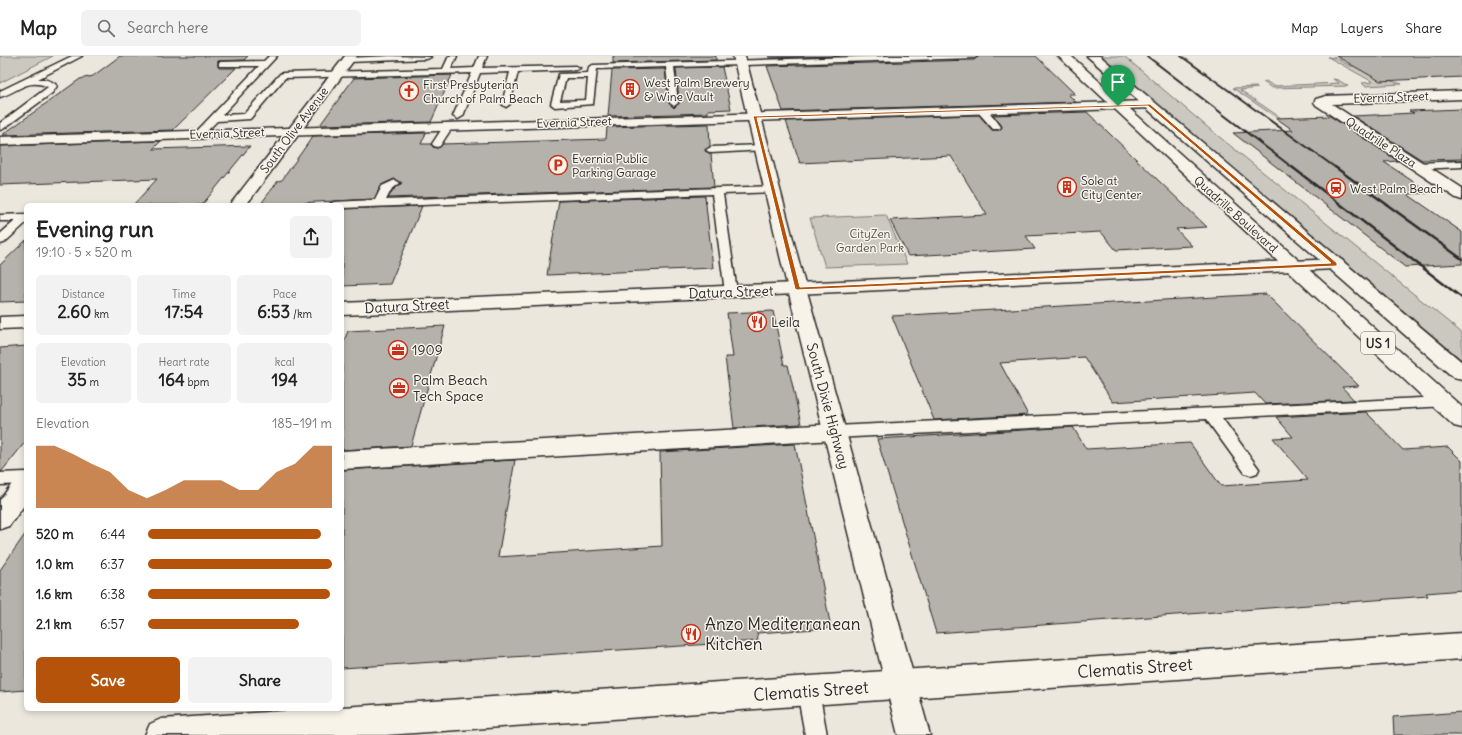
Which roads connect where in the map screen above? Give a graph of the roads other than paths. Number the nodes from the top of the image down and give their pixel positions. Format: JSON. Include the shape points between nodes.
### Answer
{"nodes":[{"id":1,"x":78,"y":56,"type":"edge"},
{"id":2,"x":273,"y":56,"type":"edge"},
{"id":3,"x":453,"y":56,"type":"edge"},
{"id":4,"x":483,"y":56,"type":"edge"},
{"id":5,"x":964,"y":56,"type":"edge"},
{"id":6,"x":974,"y":56,"type":"edge"},
{"id":7,"x":1064,"y":56,"type":"edge"},
{"id":8,"x":1093,"y":56,"type":"edge"},
{"id":9,"x":427,"y":57,"type":"dead end"},
{"id":10,"x":349,"y":58,"type":"edge"},
{"id":11,"x":740,"y":59,"type":"edge"},
{"id":12,"x":266,"y":63,"type":"junction"},
{"id":13,"x":222,"y":64,"type":"dead end"},
{"id":14,"x":670,"y":65,"type":"junction"},
{"id":15,"x":521,"y":67,"type":"junction"},
{"id":16,"x":477,"y":70,"type":"junction"},
{"id":17,"x":446,"y":71,"type":"junction"},
{"id":18,"x":593,"y":71,"type":"junction"},
{"id":19,"x":336,"y":75,"type":"junction"},
{"id":20,"x":30,"y":80,"type":"junction"},
{"id":21,"x":0,"y":94,"type":"edge"},
{"id":22,"x":1462,"y":95,"type":"edge"},
{"id":23,"x":1321,"y":102,"type":"joint"},
{"id":24,"x":674,"y":103,"type":"dead end"},
{"id":25,"x":506,"y":104,"type":"dead end"},
{"id":26,"x":1149,"y":105,"type":"junction"},
{"id":27,"x":1118,"y":106,"type":"junction"},
{"id":28,"x":981,"y":110,"type":"junction"},
{"id":29,"x":458,"y":116,"type":"dead end"},
{"id":30,"x":754,"y":117,"type":"junction"},
{"id":31,"x":213,"y":118,"type":"junction"},
{"id":32,"x":448,"y":126,"type":"junction"},
{"id":33,"x":0,"y":127,"type":"edge"},
{"id":34,"x":996,"y":127,"type":"dead end"},
{"id":35,"x":294,"y":131,"type":"junction"},
{"id":36,"x":199,"y":134,"type":"junction"},
{"id":37,"x":0,"y":141,"type":"edge"},
{"id":38,"x":437,"y":144,"type":"dead end"},
{"id":39,"x":762,"y":148,"type":"junction"},
{"id":40,"x":711,"y":150,"type":"dead end"},
{"id":41,"x":1462,"y":164,"type":"edge"},
{"id":42,"x":1417,"y":166,"type":"junction"},
{"id":43,"x":395,"y":183,"type":"dead end"},
{"id":44,"x":773,"y":189,"type":"junction"},
{"id":45,"x":717,"y":191,"type":"junction"},
{"id":46,"x":1462,"y":195,"type":"edge"},
{"id":47,"x":240,"y":203,"type":"edge"},
{"id":48,"x":379,"y":203,"type":"junction"},
{"id":49,"x":344,"y":205,"type":"edge"},
{"id":50,"x":24,"y":217,"type":"edge"},
{"id":51,"x":0,"y":218,"type":"edge"},
{"id":52,"x":24,"y":219,"type":"edge"},
{"id":53,"x":0,"y":240,"type":"edge"},
{"id":54,"x":1336,"y":264,"type":"junction"},
{"id":55,"x":1294,"y":266,"type":"junction"},
{"id":56,"x":797,"y":289,"type":"junction"},
{"id":57,"x":731,"y":292,"type":"junction"},
{"id":58,"x":344,"y":309,"type":"edge"},
{"id":59,"x":24,"y":322,"type":"edge"},
{"id":60,"x":0,"y":323,"type":"edge"},
{"id":61,"x":1462,"y":373,"type":"edge"},
{"id":62,"x":1442,"y":402,"type":"junction"},
{"id":63,"x":1210,"y":413,"type":"junction"},
{"id":64,"x":1462,"y":420,"type":"edge"},
{"id":65,"x":835,"y":432,"type":"junction"},
{"id":66,"x":344,"y":460,"type":"edge"},
{"id":67,"x":1251,"y":469,"type":"dead end"},
{"id":68,"x":24,"y":478,"type":"edge"},
{"id":69,"x":0,"y":479,"type":"edge"},
{"id":70,"x":24,"y":487,"type":"edge"},
{"id":71,"x":0,"y":519,"type":"edge"},
{"id":72,"x":1462,"y":646,"type":"edge"},
{"id":73,"x":901,"y":685,"type":"junction"},
{"id":74,"x":808,"y":691,"type":"junction"},
{"id":75,"x":161,"y":735,"type":"edge"},
{"id":76,"x":816,"y":735,"type":"edge"},
{"id":77,"x":914,"y":735,"type":"edge"}],
"edges":[{"from":1,"to":20,"type":"lane"},
{"from":2,"to":12,"type":"lane"},
{"from":3,"to":17,"type":"lane"},
{"from":4,"to":16,"type":"lane"},
{"from":5,"to":6,"type":"lane"},
{"from":5,"to":11,"type":"lane"},
{"from":7,"to":27,"type":"street","name":"Quadrille Boulevard","number":"US 1"},
{"from":8,"to":26,"type":"street","name":"Quadrille Boulevard","number":"US 1"},
{"from":9,"to":10,"type":"lane"},
{"from":10,"to":19,"type":"street","name":"South Olive Avenue"},
{"from":11,"to":14,"type":"lane"},
{"from":11,"to":30,"type":"street","name":"South Dixie Highway"},
{"from":12,"to":13,"type":"lane"},
{"from":12,"to":31,"type":"lane"},
{"from":14,"to":18,"type":"lane"},
{"from":14,"to":24,"type":"lane"},
{"from":15,"to":16,"type":"lane"},
{"from":15,"to":18,"type":"lane"},
{"from":15,"to":25,"type":"lane"},
{"from":16,"to":17,"type":"lane"},
{"from":16,"to":29,"type":"lane"},
{"from":17,"to":19,"type":"lane"},
{"from":18,"to":18,"type":"lane","via":[[590,102],[555,104],[562,76]]},
{"from":19,"to":31,"type":"lane","via":[[283,76],[247,117]]},
{"from":19,"to":35,"type":"street","name":"South Olive Avenue"},
{"from":20,"to":21,"type":"lane"},
{"from":20,"to":33,"type":"lane","via":[[53,86]]},
{"from":22,"to":23,"type":"street","name":"Evernia Street"},
{"from":23,"to":42,"type":"street","name":"Quadrille Plaza"},
{"from":26,"to":27,"type":"street","name":"Evernia Street"},
{"from":26,"to":54,"type":"street","name":"Quadrille Boulevard","number":"US 1"},
{"from":27,"to":28,"type":"street","name":"Evernia Street"},
{"from":27,"to":55,"type":"street","name":"Quadrille Boulevard","number":"US 1"},
{"from":28,"to":30,"type":"street","name":"Evernia Street"},
{"from":28,"to":34,"type":"lane"},
{"from":30,"to":32,"type":"street","name":"Evernia Street"},
{"from":30,"to":39,"type":"street","name":"South Dixie Highway"},
{"from":31,"to":36,"type":"lane"},
{"from":32,"to":35,"type":"street","name":"Evernia Street"},
{"from":32,"to":38,"type":"lane"},
{"from":35,"to":36,"type":"street","name":"Evernia Street"},
{"from":35,"to":47,"type":"street","name":"South Olive Avenue"},
{"from":36,"to":37,"type":"street","name":"Evernia Street"},
{"from":39,"to":40,"type":"lane"},
{"from":39,"to":44,"type":"street","name":"South Dixie Highway"},
{"from":41,"to":42,"type":"lane"},
{"from":42,"to":46,"type":"street","name":"Quadrille Plaza"},
{"from":43,"to":48,"type":"lane","via":[[386,188]]},
{"from":44,"to":45,"type":"lane"},
{"from":44,"to":56,"type":"street","name":"South Dixie Highway"},
{"from":45,"to":48,"type":"lane"},
{"from":45,"to":57,"type":"lane"},
{"from":48,"to":49,"type":"lane"},
{"from":50,"to":51,"type":"lane"},
{"from":52,"to":53,"type":"lane"},
{"from":54,"to":55,"type":"street","name":"Datura Street"},
{"from":54,"to":61,"type":"street","name":"Quadrille Boulevard","number":"US 1"},
{"from":55,"to":56,"type":"street","name":"Datura Street"},
{"from":55,"to":62,"type":"street","name":"Quadrille Boulevard","number":"US 1"},
{"from":56,"to":57,"type":"street","name":"Datura Street"},
{"from":56,"to":65,"type":"street","name":"South Dixie Highway"},
{"from":57,"to":58,"type":"street","name":"Datura Street"},
{"from":59,"to":60,"type":"street"},
{"from":62,"to":63,"type":"lane"},
{"from":62,"to":64,"type":"street","name":"Quadrille Boulevard","number":"US 1"},
{"from":63,"to":65,"type":"lane"},
{"from":63,"to":67,"type":"lane"},
{"from":65,"to":66,"type":"street"},
{"from":65,"to":73,"type":"street","name":"South Dixie Highway"},
{"from":68,"to":69,"type":"lane"},
{"from":70,"to":71,"type":"street"},
{"from":72,"to":73,"type":"street","name":"Clematis Street"},
{"from":73,"to":74,"type":"street","name":"Clematis Street"},
{"from":73,"to":77,"type":"street","name":"South Dixie Highway"},
{"from":74,"to":75,"type":"street","name":"Clematis Street"},
{"from":74,"to":76,"type":"lane"}]}
